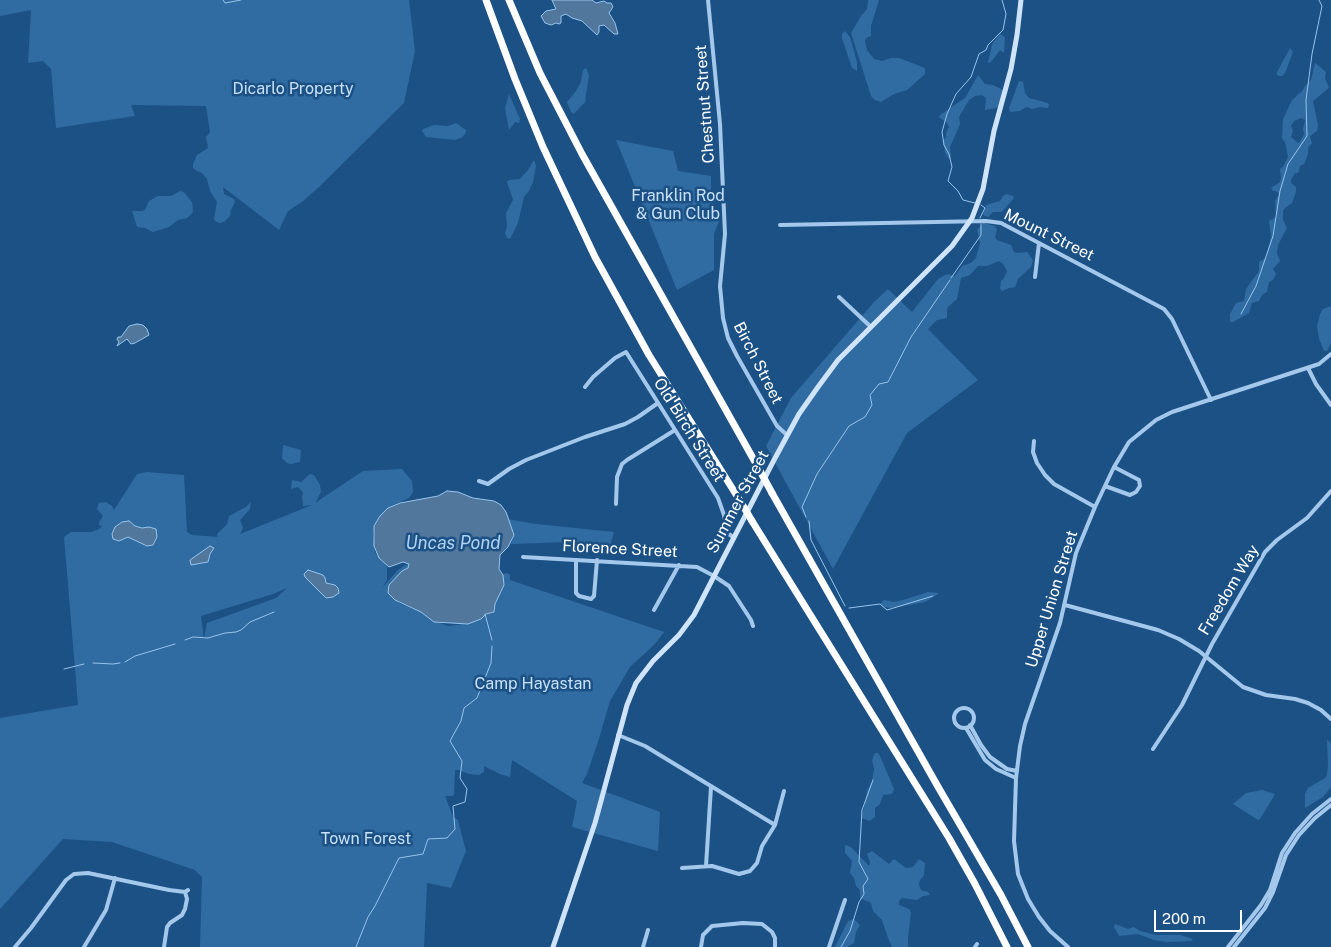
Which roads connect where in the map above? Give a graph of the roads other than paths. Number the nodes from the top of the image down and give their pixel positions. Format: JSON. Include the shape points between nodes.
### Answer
{"nodes":[{"id":1,"x":486,"y":0,"type":"edge"},
{"id":2,"x":509,"y":0,"type":"edge"},
{"id":3,"x":708,"y":0,"type":"edge"},
{"id":4,"x":1021,"y":0,"type":"edge"},
{"id":5,"x":970,"y":222,"type":"junction"},
{"id":6,"x":780,"y":225,"type":"dead end"},
{"id":7,"x":1039,"y":243,"type":"junction"},
{"id":8,"x":722,"y":266,"type":"joint"},
{"id":9,"x":1035,"y":277,"type":"dead end"},
{"id":10,"x":839,"y":297,"type":"dead end"},
{"id":11,"x":872,"y":326,"type":"junction"},
{"id":12,"x":1331,"y":354,"type":"edge"},
{"id":13,"x":1308,"y":368,"type":"junction"},
{"id":14,"x":585,"y":387,"type":"dead end"},
{"id":15,"x":1211,"y":400,"type":"junction"},
{"id":16,"x":658,"y":403,"type":"junction"},
{"id":17,"x":1331,"y":405,"type":"edge"},
{"id":18,"x":675,"y":430,"type":"junction"},
{"id":19,"x":787,"y":436,"type":"junction"},
{"id":20,"x":1034,"y":441,"type":"dead end"},
{"id":21,"x":1114,"y":467,"type":"junction"},
{"id":22,"x":479,"y":481,"type":"dead end"},
{"id":23,"x":1105,"y":486,"type":"junction"},
{"id":24,"x":1331,"y":491,"type":"edge"},
{"id":25,"x":616,"y":504,"type":"dead end"},
{"id":26,"x":1095,"y":507,"type":"junction"},
{"id":27,"x":733,"y":537,"type":"junction"},
{"id":28,"x":523,"y":557,"type":"dead end"},
{"id":29,"x":576,"y":560,"type":"junction"},
{"id":30,"x":597,"y":560,"type":"junction"},
{"id":31,"x":679,"y":565,"type":"junction"},
{"id":32,"x":714,"y":576,"type":"junction"},
{"id":33,"x":1064,"y":605,"type":"junction"},
{"id":34,"x":654,"y":610,"type":"dead end"},
{"id":35,"x":753,"y":626,"type":"dead end"},
{"id":36,"x":1206,"y":656,"type":"junction"},
{"id":37,"x":1331,"y":718,"type":"edge"},
{"id":38,"x":968,"y":726,"type":"junction"},
{"id":39,"x":618,"y":735,"type":"junction"},
{"id":40,"x":1153,"y":749,"type":"dead end"},
{"id":41,"x":1017,"y":771,"type":"junction"},
{"id":42,"x":1016,"y":778,"type":"junction"},
{"id":43,"x":711,"y":787,"type":"junction"},
{"id":44,"x":784,"y":792,"type":"dead end"},
{"id":45,"x":1331,"y":799,"type":"edge"},
{"id":46,"x":1331,"y":806,"type":"edge"},
{"id":47,"x":775,"y":825,"type":"junction"},
{"id":48,"x":706,"y":866,"type":"junction"},
{"id":49,"x":682,"y":868,"type":"dead end"},
{"id":50,"x":115,"y":878,"type":"junction"},
{"id":51,"x":845,"y":900,"type":"dead end"},
{"id":52,"x":648,"y":930,"type":"dead end"},
{"id":53,"x":16,"y":947,"type":"edge"},
{"id":54,"x":84,"y":947,"type":"edge"},
{"id":55,"x":164,"y":947,"type":"edge"},
{"id":56,"x":553,"y":947,"type":"edge"},
{"id":57,"x":644,"y":947,"type":"edge"},
{"id":58,"x":701,"y":947,"type":"edge"},
{"id":59,"x":776,"y":947,"type":"edge"},
{"id":60,"x":829,"y":947,"type":"edge"},
{"id":61,"x":1007,"y":947,"type":"edge"},
{"id":62,"x":1030,"y":947,"type":"edge"},
{"id":63,"x":1068,"y":947,"type":"edge"},
{"id":64,"x":1228,"y":947,"type":"edge"},
{"id":65,"x":1234,"y":947,"type":"edge"}],
"edges":[{"from":1,"to":61,"type":"highway","bridge":true,"via":[[542,147],[595,257],[649,355],[949,838]]},
{"from":2,"to":62,"type":"highway","bridge":true,"via":[[534,59],[582,154]]},
{"from":3,"to":8,"type":"street","name":"Chestnut Street","via":[[720,124],[725,234]]},
{"from":4,"to":5,"type":"main road","name":"Summer Street","via":[[1015,52],[980,200]]},
{"from":5,"to":6,"type":"street","name":"Mount Street"},
{"from":5,"to":7,"type":"street","name":"Mount Street","via":[[1001,223]]},
{"from":5,"to":11,"type":"main road","name":"Summer Street","via":[[946,253]]},
{"from":7,"to":9,"type":"street"},
{"from":7,"to":15,"type":"street","name":"Mount Street","via":[[1169,313]]},
{"from":8,"to":19,"type":"street","name":"Birch Street","via":[[721,306],[728,338],[775,423]]},
{"from":10,"to":11,"type":"street"},
{"from":11,"to":19,"type":"main road","name":"Summer Street","via":[[831,369]]},
{"from":12,"to":13,"type":"street","name":"Upper Union Street","via":[[1324,362]]},
{"from":13,"to":15,"type":"street","name":"Upper Union Street"},
{"from":13,"to":17,"type":"street"},
{"from":14,"to":16,"type":"street","name":"Old Birch Street","via":[[626,352]]},
{"from":15,"to":21,"type":"street","name":"Upper Union Street","via":[[1149,424],[1129,442]]},
{"from":16,"to":18,"type":"street","name":"Old Birch Street"},
{"from":16,"to":22,"type":"street","via":[[625,424],[526,460],[488,484]]},
{"from":18,"to":25,"type":"street","via":[[622,464],[617,477]]},
{"from":18,"to":27,"type":"street","name":"Old Birch Street","via":[[718,498],[726,532]]},
{"from":19,"to":27,"type":"main road","name":"Summer Street"},
{"from":20,"to":26,"type":"street","via":[[1033,452],[1045,475],[1054,484]]},
{"from":21,"to":23,"type":"street","name":"Upper Union Street"},
{"from":21,"to":23,"type":"street","via":[[1139,480],[1140,486],[1130,495]]},
{"from":23,"to":26,"type":"street","name":"Upper Union Street"},
{"from":24,"to":36,"type":"street","name":"Freedom Way","via":[[1307,518],[1277,540],[1263,556]]},
{"from":26,"to":33,"type":"street","name":"Upper Union Street","via":[[1076,553]]},
{"from":27,"to":32,"type":"main road","name":"Summer Street"},
{"from":28,"to":29,"type":"street","name":"Florence Street"},
{"from":29,"to":30,"type":"street","name":"Florence Street"},
{"from":29,"to":30,"type":"street","via":[[576,593],[594,598]]},
{"from":30,"to":31,"type":"street","name":"Florence Street"},
{"from":31,"to":32,"type":"street","name":"Florence Street","via":[[697,567]]},
{"from":31,"to":34,"type":"street"},
{"from":32,"to":35,"type":"street","name":"Florence Street","via":[[733,591]]},
{"from":32,"to":39,"type":"main road","name":"Summer Street","via":[[686,626],[636,683]]},
{"from":33,"to":36,"type":"street","via":[[1158,630]]},
{"from":33,"to":41,"type":"street","name":"Upper Union Street","via":[[1022,733]]},
{"from":36,"to":37,"type":"street","via":[[1250,690],[1308,703]]},
{"from":36,"to":40,"type":"street","name":"Freedom Way","via":[[1182,705]]},
{"from":38,"to":38,"type":"street","via":[[974,719],[972,713],[959,709],[954,722],[958,726]]},
{"from":38,"to":41,"type":"street","via":[[990,757],[1001,766]]},
{"from":38,"to":42,"type":"street","via":[[985,760]]},
{"from":39,"to":43,"type":"street","via":[[645,746]]},
{"from":39,"to":56,"type":"main road","name":"Summer Street","via":[[603,795]]},
{"from":41,"to":42,"type":"street","name":"Upper Union Street"},
{"from":42,"to":63,"type":"street","name":"Upper Union Street","via":[[1014,841],[1018,874],[1039,917]]},
{"from":43,"to":47,"type":"street"},
{"from":43,"to":48,"type":"street"},
{"from":44,"to":47,"type":"street"},
{"from":45,"to":64,"type":"street","via":[[1295,832],[1282,853],[1270,890]]},
{"from":46,"to":65,"type":"street","via":[[1299,835],[1286,855],[1265,908]]},
{"from":47,"to":48,"type":"street","via":[[750,871],[739,874]]},
{"from":48,"to":49,"type":"street"},
{"from":50,"to":53,"type":"street","via":[[74,874],[66,880]]},
{"from":50,"to":54,"type":"street","via":[[106,910]]},
{"from":50,"to":55,"type":"street","via":[[187,891],[185,909],[168,926]]},
{"from":51,"to":60,"type":"street"},
{"from":52,"to":57,"type":"street"},
{"from":58,"to":59,"type":"street","via":[[703,935],[712,926],[743,922],[762,924],[772,932]]}]}
